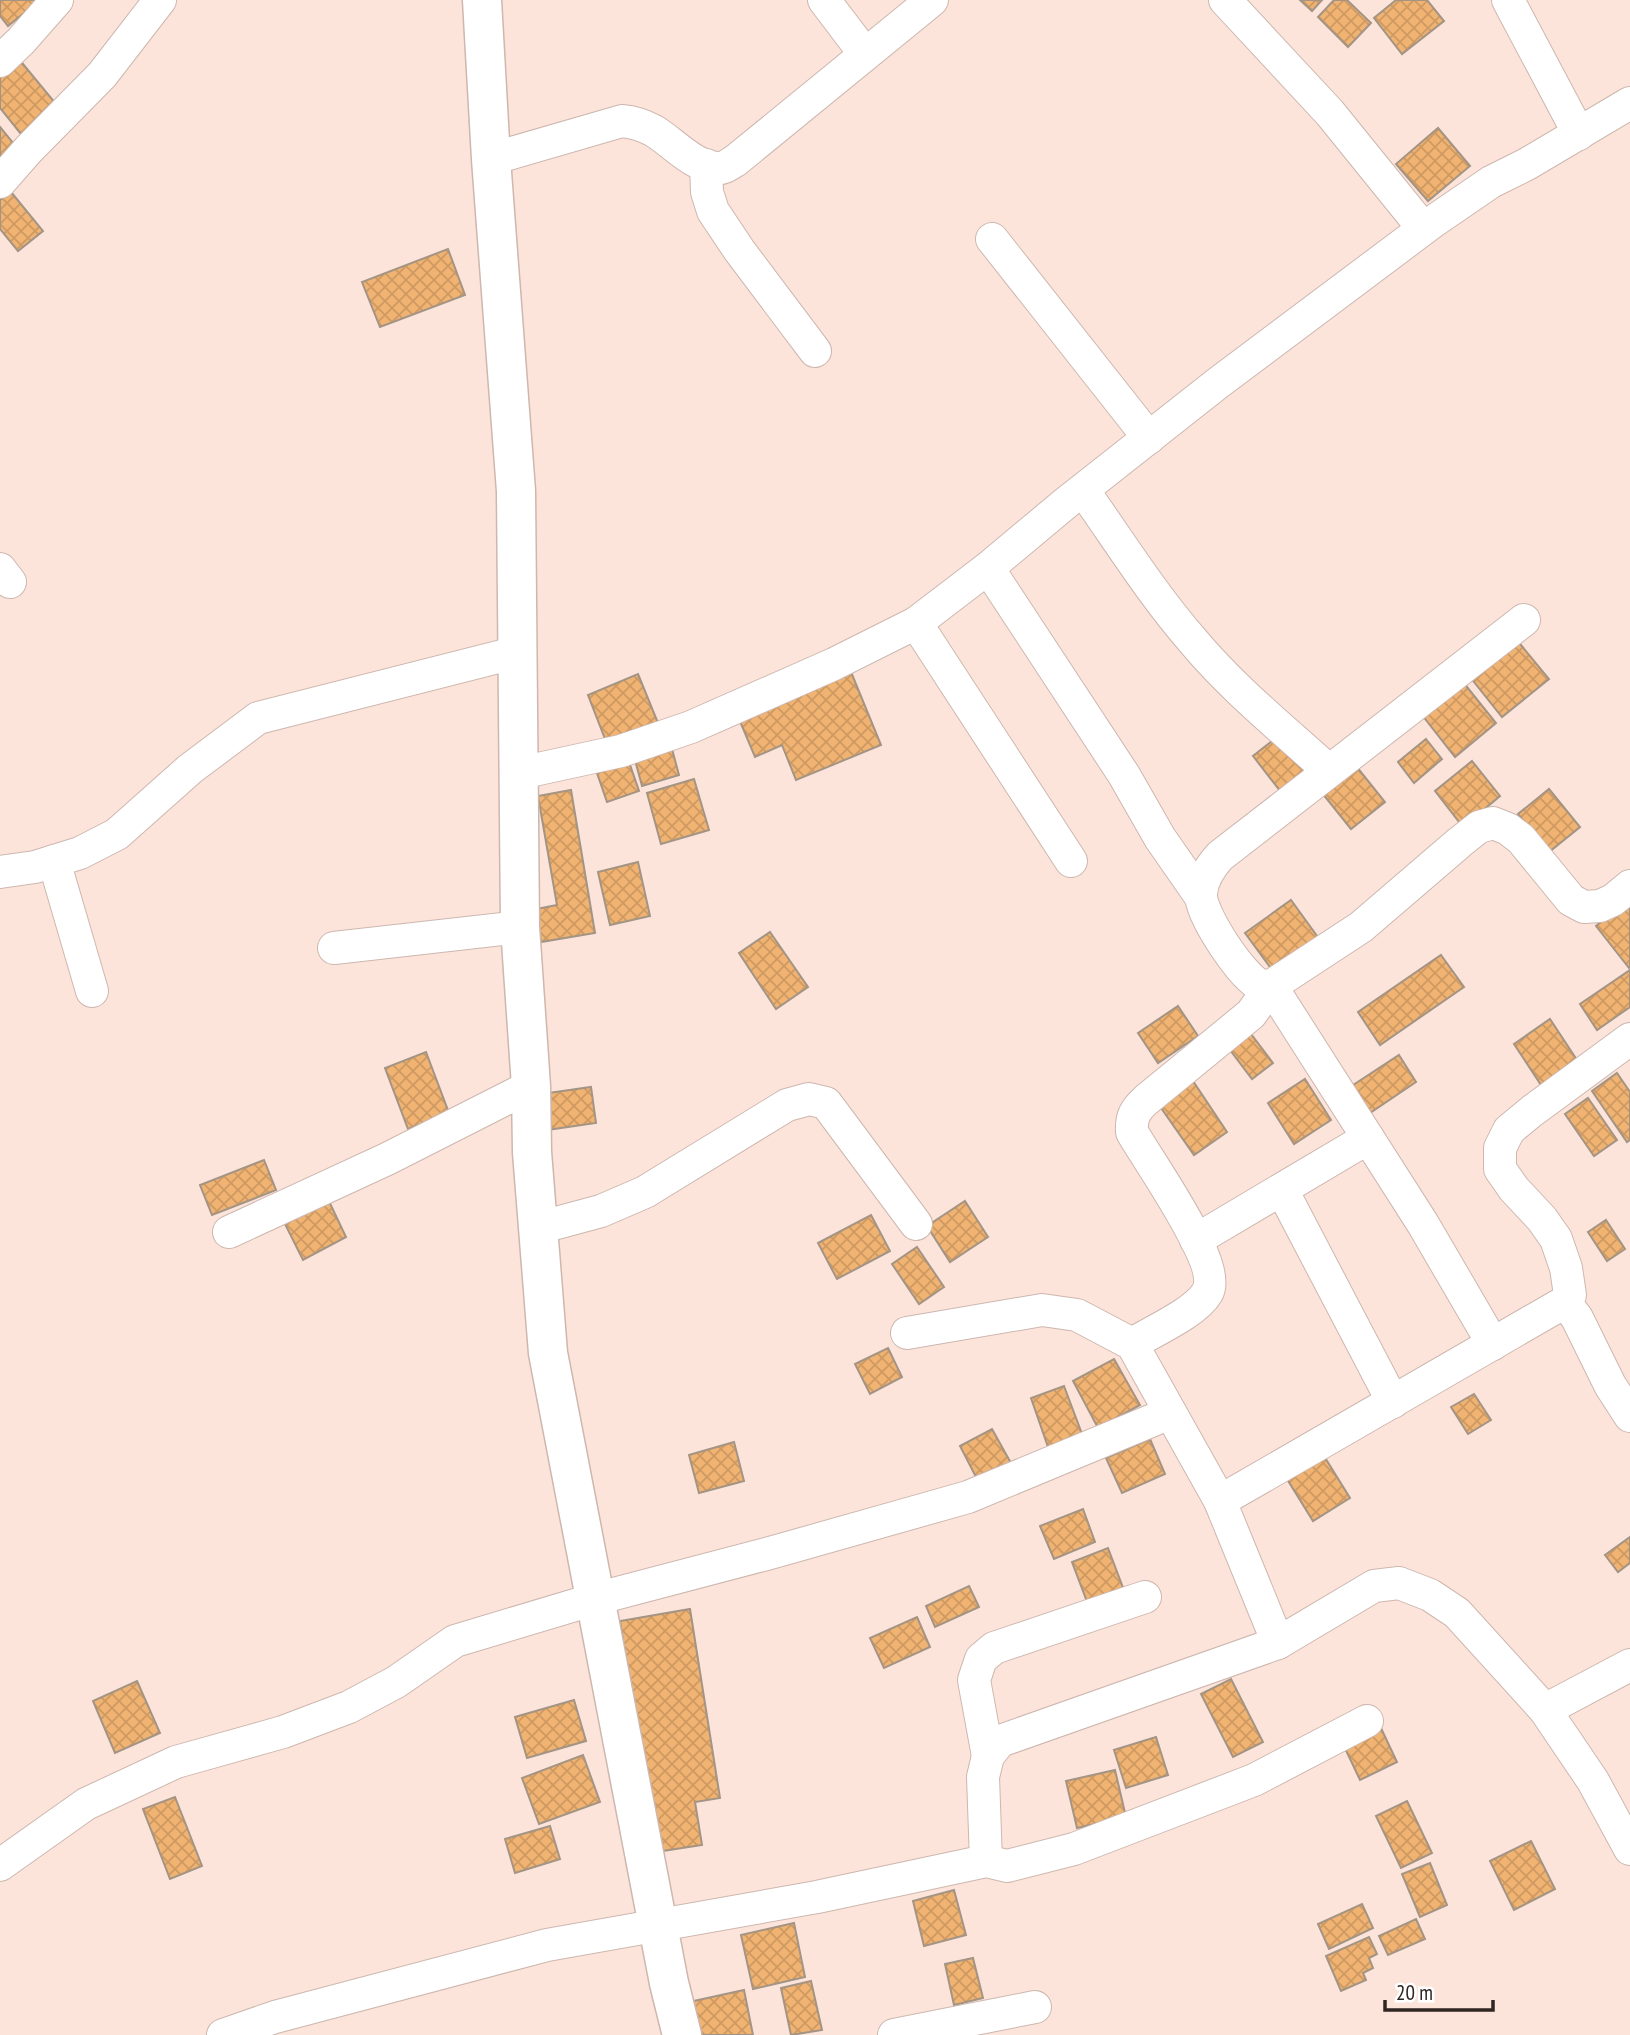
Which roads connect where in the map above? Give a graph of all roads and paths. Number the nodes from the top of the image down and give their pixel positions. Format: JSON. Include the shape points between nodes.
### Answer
{"nodes":[{"id":1,"x":57,"y":0,"type":"edge"},
{"id":2,"x":160,"y":0,"type":"edge"},
{"id":3,"x":482,"y":0,"type":"edge"},
{"id":4,"x":824,"y":0,"type":"edge"},
{"id":5,"x":932,"y":0,"type":"edge"},
{"id":6,"x":1225,"y":0,"type":"edge"},
{"id":7,"x":1508,"y":0,"type":"edge"},
{"id":8,"x":865,"y":54,"type":"junction"},
{"id":9,"x":0,"y":61,"type":"edge"},
{"id":10,"x":1630,"y":103,"type":"edge"},
{"id":11,"x":1579,"y":134,"type":"junction"},
{"id":12,"x":491,"y":159,"type":"junction"},
{"id":13,"x":706,"y":165,"type":"junction"},
{"id":14,"x":0,"y":182,"type":"edge"},
{"id":15,"x":1423,"y":229,"type":"junction"},
{"id":16,"x":992,"y":239,"type":"dead end"},
{"id":17,"x":816,"y":351,"type":"dead end"},
{"id":18,"x":1149,"y":438,"type":"junction"},
{"id":19,"x":1083,"y":490,"type":"junction"},
{"id":20,"x":988,"y":568,"type":"junction"},
{"id":21,"x":1524,"y":620,"type":"dead end"},
{"id":22,"x":916,"y":622,"type":"junction"},
{"id":23,"x":518,"y":652,"type":"junction"},
{"id":24,"x":1329,"y":771,"type":"junction"},
{"id":25,"x":520,"y":773,"type":"junction"},
{"id":26,"x":54,"y":860,"type":"junction"},
{"id":27,"x":1071,"y":861,"type":"dead end"},
{"id":28,"x":0,"y":872,"type":"edge"},
{"id":29,"x":1630,"y":886,"type":"edge"},
{"id":30,"x":1201,"y":897,"type":"junction"},
{"id":31,"x":520,"y":927,"type":"junction"},
{"id":32,"x":334,"y":948,"type":"dead end"},
{"id":33,"x":1271,"y":986,"type":"junction"},
{"id":34,"x":93,"y":991,"type":"dead end"},
{"id":35,"x":1630,"y":1039,"type":"edge"},
{"id":36,"x":531,"y":1086,"type":"junction"},
{"id":37,"x":1368,"y":1138,"type":"junction"},
{"id":38,"x":1282,"y":1190,"type":"junction"},
{"id":39,"x":916,"y":1224,"type":"dead end"},
{"id":40,"x":538,"y":1228,"type":"junction"},
{"id":41,"x":229,"y":1232,"type":"dead end"},
{"id":42,"x":1196,"y":1240,"type":"junction"},
{"id":43,"x":1565,"y":1303,"type":"junction"},
{"id":44,"x":907,"y":1333,"type":"dead end"},
{"id":45,"x":1132,"y":1344,"type":"junction"},
{"id":46,"x":1493,"y":1344,"type":"junction"},
{"id":47,"x":1393,"y":1402,"type":"junction"},
{"id":48,"x":1170,"y":1413,"type":"junction"},
{"id":49,"x":1630,"y":1416,"type":"edge"},
{"id":50,"x":1220,"y":1501,"type":"junction"},
{"id":51,"x":1145,"y":1597,"type":"dead end"},
{"id":52,"x":595,"y":1599,"type":"junction"},
{"id":53,"x":1278,"y":1643,"type":"junction"},
{"id":54,"x":1630,"y":1665,"type":"edge"},
{"id":55,"x":1545,"y":1710,"type":"junction"},
{"id":56,"x":1367,"y":1721,"type":"dead end"},
{"id":57,"x":988,"y":1756,"type":"junction"},
{"id":58,"x":1630,"y":1849,"type":"edge"},
{"id":59,"x":986,"y":1861,"type":"junction"},
{"id":60,"x":0,"y":1865,"type":"edge"},
{"id":61,"x":658,"y":1926,"type":"junction"},
{"id":62,"x":1035,"y":2007,"type":"dead end"},
{"id":63,"x":223,"y":2035,"type":"edge"},
{"id":64,"x":682,"y":2035,"type":"edge"},
{"id":65,"x":894,"y":2035,"type":"edge"}],
"edges":[{"from":1,"to":9,"type":"street"},
{"from":2,"to":14,"type":"street","via":[[102,75]]},
{"from":3,"to":12,"type":"street"},
{"from":4,"to":8,"type":"street"},
{"from":5,"to":8,"type":"street"},
{"from":6,"to":15,"type":"street","via":[[1330,113]]},
{"from":7,"to":11,"type":"street"},
{"from":8,"to":13,"type":"street","via":[[735,161],[722,168]]},
{"from":10,"to":11,"type":"street"},
{"from":11,"to":15,"type":"street","via":[[1491,182]]},
{"from":12,"to":13,"type":"street","via":[[622,121],[654,131]]},
{"from":12,"to":23,"type":"street","via":[[516,491]]},
{"from":13,"to":17,"type":"street","via":[[713,211]]},
{"from":15,"to":18,"type":"street"},
{"from":16,"to":18,"type":"street"},
{"from":18,"to":19,"type":"street"},
{"from":19,"to":20,"type":"street"},
{"from":19,"to":24,"type":"street","via":[[1194,643]]},
{"from":20,"to":22,"type":"street"},
{"from":20,"to":30,"type":"street"},
{"from":21,"to":24,"type":"street"},
{"from":22,"to":25,"type":"street","via":[[691,727],[621,751]]},
{"from":22,"to":27,"type":"street"},
{"from":23,"to":25,"type":"street"},
{"from":23,"to":26,"type":"street","via":[[258,718],[190,769],[117,834]]},
{"from":24,"to":30,"type":"street","via":[[1220,856],[1204,878]]},
{"from":25,"to":31,"type":"street"},
{"from":26,"to":28,"type":"street"},
{"from":26,"to":34,"type":"street"},
{"from":29,"to":33,"type":"street","via":[[1600,906],[1584,907],[1571,900],[1521,839],[1493,823],[1479,827],[1361,927]]},
{"from":30,"to":33,"type":"street","via":[[1206,915],[1241,969],[1260,985]]},
{"from":31,"to":32,"type":"street"},
{"from":31,"to":36,"type":"street"},
{"from":33,"to":37,"type":"street"},
{"from":33,"to":42,"type":"street","via":[[1251,1014],[1146,1100],[1131,1120],[1132,1132]]},
{"from":35,"to":43,"type":"street","via":[[1509,1130],[1500,1148],[1500,1169],[1556,1239],[1570,1295]]},
{"from":36,"to":40,"type":"street"},
{"from":36,"to":41,"type":"street"},
{"from":37,"to":38,"type":"street"},
{"from":37,"to":46,"type":"street"},
{"from":38,"to":42,"type":"street"},
{"from":38,"to":47,"type":"street"},
{"from":39,"to":40,"type":"street","via":[[826,1103],[809,1099],[787,1105],[645,1192],[601,1211]]},
{"from":40,"to":52,"type":"street","via":[[548,1353]]},
{"from":42,"to":45,"type":"street","via":[[1211,1277],[1205,1296]]},
{"from":43,"to":46,"type":"street"},
{"from":43,"to":49,"type":"street"},
{"from":44,"to":45,"type":"street","via":[[1042,1310],[1077,1315]]},
{"from":45,"to":48,"type":"street"},
{"from":46,"to":47,"type":"street"},
{"from":47,"to":50,"type":"street"},
{"from":48,"to":50,"type":"street"},
{"from":48,"to":52,"type":"street","via":[[968,1497]]},
{"from":50,"to":53,"type":"street"},
{"from":51,"to":57,"type":"street","via":[[993,1648],[981,1659],[974,1680]]},
{"from":52,"to":60,"type":"street","via":[[455,1641],[396,1682],[349,1707],[283,1732],[176,1762],[86,1804]]},
{"from":52,"to":61,"type":"street"},
{"from":53,"to":55,"type":"street","via":[[1374,1586],[1399,1583],[1430,1595],[1457,1613]]},
{"from":53,"to":57,"type":"street","via":[[1000,1741]]},
{"from":54,"to":55,"type":"street"},
{"from":55,"to":58,"type":"street","via":[[1593,1781]]},
{"from":56,"to":59,"type":"street","via":[[1254,1780],[1074,1849],[1007,1866]]},
{"from":57,"to":59,"type":"street","via":[[983,1777]]},
{"from":59,"to":61,"type":"street"},
{"from":61,"to":63,"type":"street","via":[[547,1945]]},
{"from":61,"to":64,"type":"street"},
{"from":62,"to":65,"type":"street"}]}
